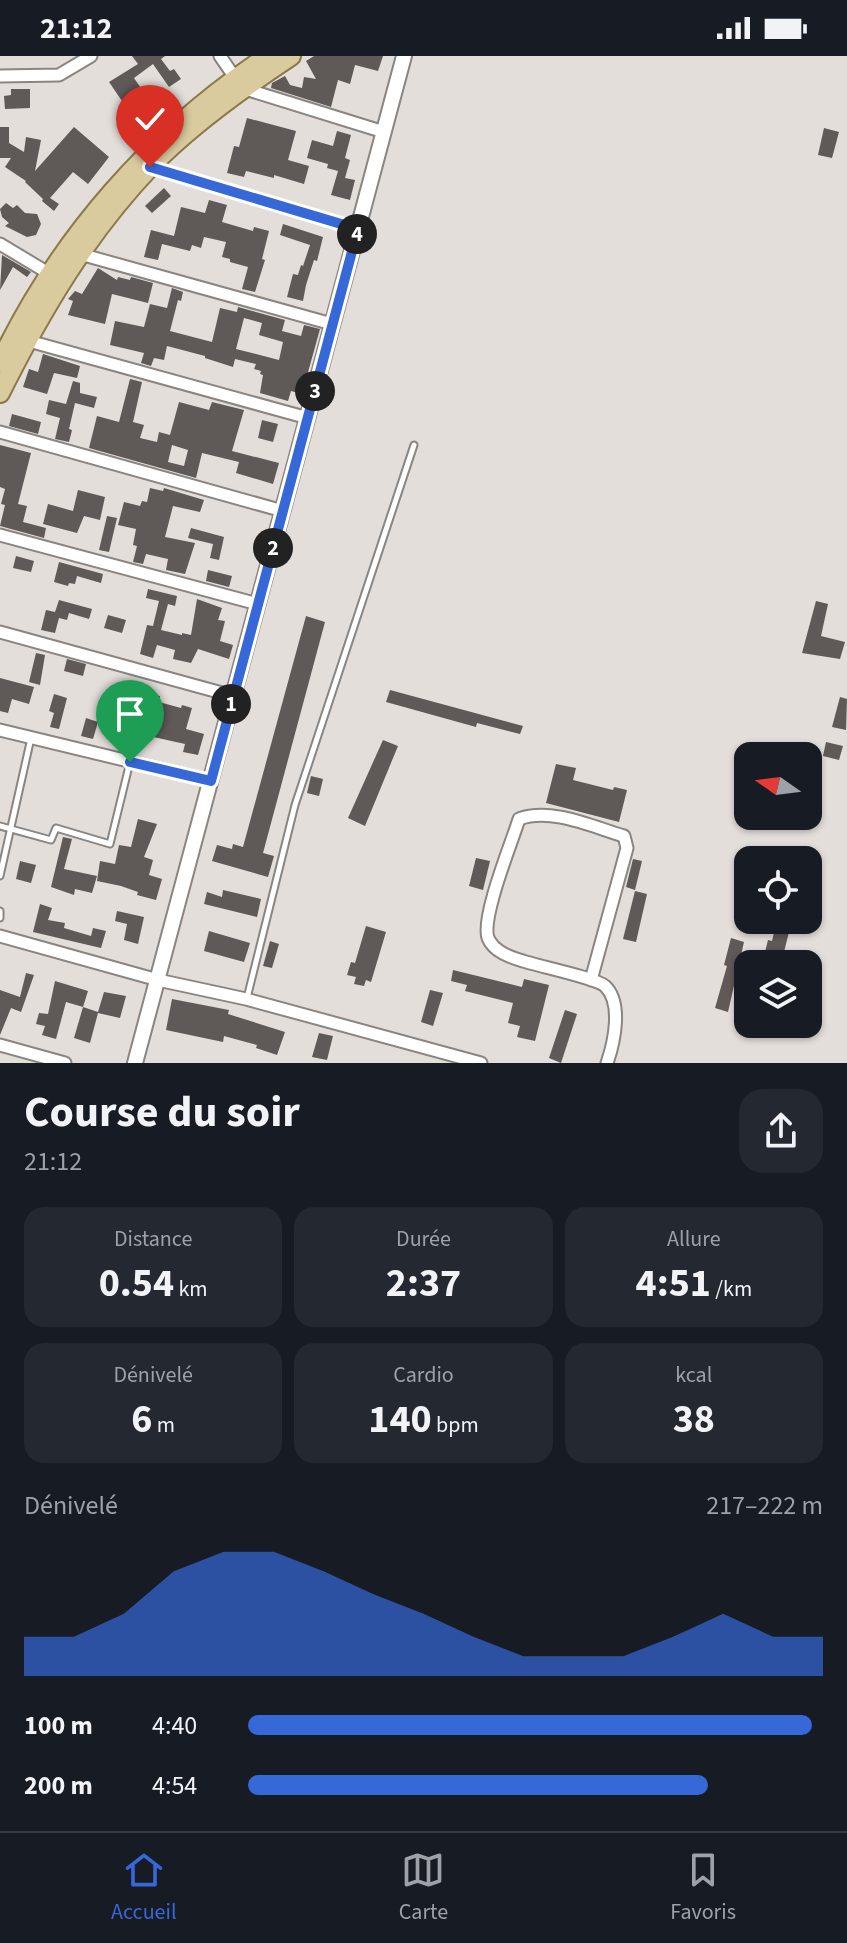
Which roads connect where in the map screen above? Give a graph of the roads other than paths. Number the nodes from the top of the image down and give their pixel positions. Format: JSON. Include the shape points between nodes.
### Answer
{"nodes":[{"id":1,"x":91,"y":56,"type":"edge"},
{"id":2,"x":220,"y":56,"type":"edge"},
{"id":3,"x":268,"y":56,"type":"edge"},
{"id":4,"x":291,"y":56,"type":"edge"},
{"id":5,"x":404,"y":56,"type":"edge"},
{"id":6,"x":0,"y":76,"type":"edge"},
{"id":7,"x":238,"y":83,"type":"junction"},
{"id":8,"x":384,"y":132,"type":"junction"},
{"id":9,"x":150,"y":167,"type":"junction"},
{"id":10,"x":358,"y":229,"type":"junction"},
{"id":11,"x":0,"y":244,"type":"edge"},
{"id":12,"x":80,"y":254,"type":"junction"},
{"id":13,"x":50,"y":274,"type":"junction"},
{"id":14,"x":332,"y":324,"type":"junction"},
{"id":15,"x":25,"y":340,"type":"junction"},
{"id":16,"x":0,"y":363,"type":"edge"},
{"id":17,"x":0,"y":393,"type":"edge"},
{"id":18,"x":308,"y":418,"type":"junction"},
{"id":19,"x":0,"y":432,"type":"edge"},
{"id":20,"x":414,"y":445,"type":"dead end"},
{"id":21,"x":283,"y":511,"type":"junction"},
{"id":22,"x":0,"y":535,"type":"edge"},
{"id":23,"x":258,"y":604,"type":"junction"},
{"id":24,"x":0,"y":632,"type":"edge"},
{"id":25,"x":233,"y":696,"type":"junction"},
{"id":26,"x":0,"y":730,"type":"edge"},
{"id":27,"x":31,"y":738,"type":"junction"},
{"id":28,"x":130,"y":762,"type":"junction"},
{"id":29,"x":211,"y":781,"type":"junction"},
{"id":30,"x":0,"y":826,"type":"edge"},
{"id":31,"x":11,"y":829,"type":"junction"},
{"id":32,"x":0,"y":876,"type":"edge"},
{"id":33,"x":0,"y":911,"type":"edge"},
{"id":34,"x":0,"y":918,"type":"edge"},
{"id":35,"x":0,"y":936,"type":"edge"},
{"id":36,"x":158,"y":980,"type":"junction"},
{"id":37,"x":591,"y":980,"type":"junction"},
{"id":38,"x":246,"y":999,"type":"junction"},
{"id":39,"x":0,"y":1045,"type":"edge"},
{"id":40,"x":65,"y":1063,"type":"edge"},
{"id":41,"x":135,"y":1063,"type":"edge"},
{"id":42,"x":481,"y":1063,"type":"edge"},
{"id":43,"x":607,"y":1063,"type":"edge"}],
"edges":[{"from":1,"to":6,"type":"street","via":[[59,75]]},
{"from":2,"to":7,"type":"street"},
{"from":3,"to":7,"type":"main road"},
{"from":4,"to":7,"type":"main road"},
{"from":5,"to":8,"type":"street"},
{"from":7,"to":8,"type":"street"},
{"from":7,"to":9,"type":"main road"},
{"from":7,"to":13,"type":"main road","via":[[141,158]]},
{"from":8,"to":10,"type":"street"},
{"from":9,"to":10,"type":"street"},
{"from":9,"to":12,"type":"main road"},
{"from":10,"to":14,"type":"street"},
{"from":11,"to":13,"type":"street"},
{"from":12,"to":14,"type":"street"},
{"from":12,"to":15,"type":"main road"},
{"from":13,"to":16,"type":"main road"},
{"from":14,"to":18,"type":"street"},
{"from":15,"to":17,"type":"main road"},
{"from":15,"to":18,"type":"street"},
{"from":18,"to":21,"type":"street"},
{"from":19,"to":21,"type":"street"},
{"from":20,"to":38,"type":"lane","via":[[295,805]]},
{"from":21,"to":23,"type":"street"},
{"from":22,"to":23,"type":"street"},
{"from":23,"to":25,"type":"street"},
{"from":24,"to":25,"type":"street"},
{"from":25,"to":29,"type":"street"},
{"from":26,"to":27,"type":"street"},
{"from":27,"to":28,"type":"street"},
{"from":27,"to":31,"type":"lane"},
{"from":28,"to":29,"type":"street"},
{"from":28,"to":31,"type":"lane","via":[[110,844],[56,828],[51,840]]},
{"from":29,"to":36,"type":"street"},
{"from":30,"to":31,"type":"lane"},
{"from":31,"to":32,"type":"lane"},
{"from":33,"to":34,"type":"lane"},
{"from":35,"to":36,"type":"street"},
{"from":36,"to":38,"type":"street"},
{"from":36,"to":41,"type":"street"},
{"from":37,"to":37,"type":"street","via":[[503,955],[488,938],[488,916],[519,819],[554,817],[624,836],[627,848]]},
{"from":37,"to":43,"type":"street","via":[[603,984],[612,996],[615,1017]]},
{"from":38,"to":42,"type":"street"},
{"from":39,"to":40,"type":"street"}]}
